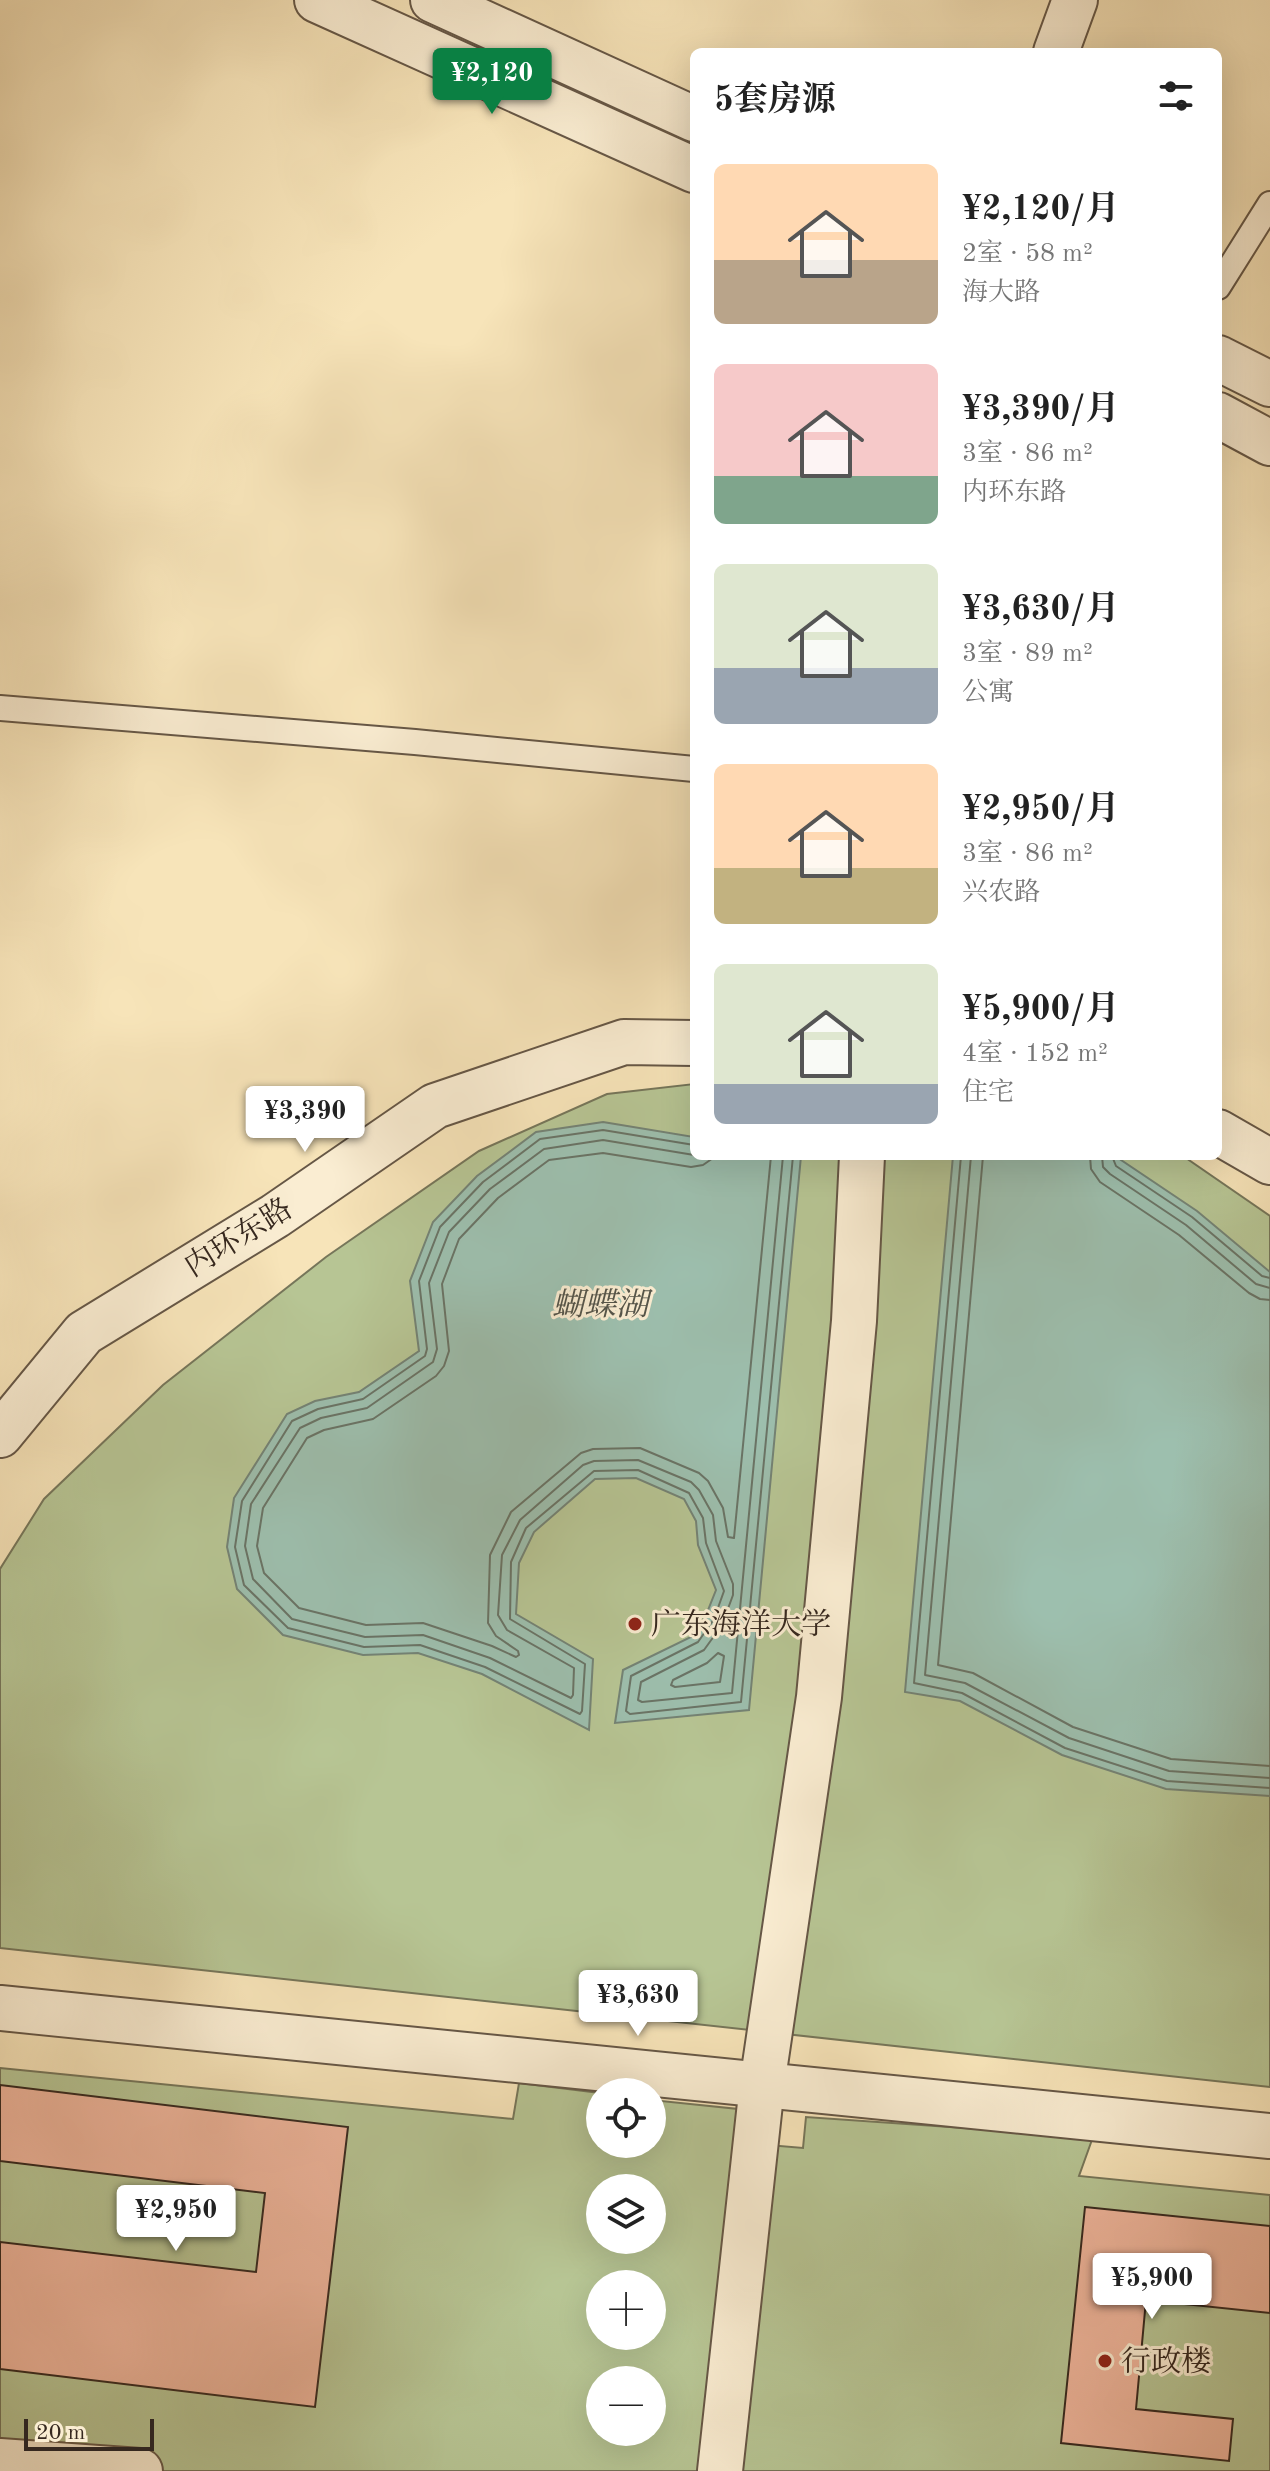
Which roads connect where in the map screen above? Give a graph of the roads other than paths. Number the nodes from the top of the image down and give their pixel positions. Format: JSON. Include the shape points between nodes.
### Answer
{"nodes":[{"id":1,"x":317,"y":0,"type":"edge"},
{"id":2,"x":433,"y":0,"type":"edge"},
{"id":3,"x":1075,"y":0,"type":"edge"},
{"id":4,"x":1057,"y":48,"type":"edge"},
{"id":5,"x":690,"y":117,"type":"edge"},
{"id":6,"x":690,"y":168,"type":"edge"},
{"id":7,"x":1270,"y":204,"type":"edge"},
{"id":8,"x":1222,"y":281,"type":"edge"},
{"id":9,"x":1222,"y":360,"type":"edge"},
{"id":10,"x":1270,"y":384,"type":"edge"},
{"id":11,"x":1222,"y":417,"type":"edge"},
{"id":12,"x":1270,"y":443,"type":"edge"},
{"id":13,"x":0,"y":708,"type":"edge"},
{"id":14,"x":690,"y":769,"type":"edge"},
{"id":15,"x":690,"y":1043,"type":"edge"},
{"id":16,"x":1222,"y":1134,"type":"edge"},
{"id":17,"x":862,"y":1160,"type":"edge"},
{"id":18,"x":1270,"y":1162,"type":"edge"},
{"id":19,"x":0,"y":1435,"type":"edge"},
{"id":20,"x":0,"y":2008,"type":"edge"},
{"id":21,"x":762,"y":2085,"type":"junction"},
{"id":22,"x":1270,"y":2136,"type":"edge"},
{"id":23,"x":0,"y":2461,"type":"edge"},
{"id":24,"x":140,"y":2471,"type":"edge"},
{"id":25,"x":720,"y":2471,"type":"edge"}],
"edges":[{"from":1,"to":6,"type":"street"},
{"from":2,"to":5,"type":"street"},
{"from":3,"to":4,"type":"street"},
{"from":7,"to":8,"type":"lane"},
{"from":9,"to":10,"type":"street"},
{"from":11,"to":12,"type":"street"},
{"from":13,"to":14,"type":"lane"},
{"from":15,"to":19,"type":"street","name":"内环东路","via":[[624,1042],[435,1106],[275,1216],[84,1333]]},
{"from":16,"to":18,"type":"street"},
{"from":17,"to":21,"type":"street","via":[[854,1321],[819,1697]]},
{"from":20,"to":21,"type":"street"},
{"from":21,"to":22,"type":"street"},
{"from":21,"to":25,"type":"street"},
{"from":23,"to":24,"type":"street"}]}
